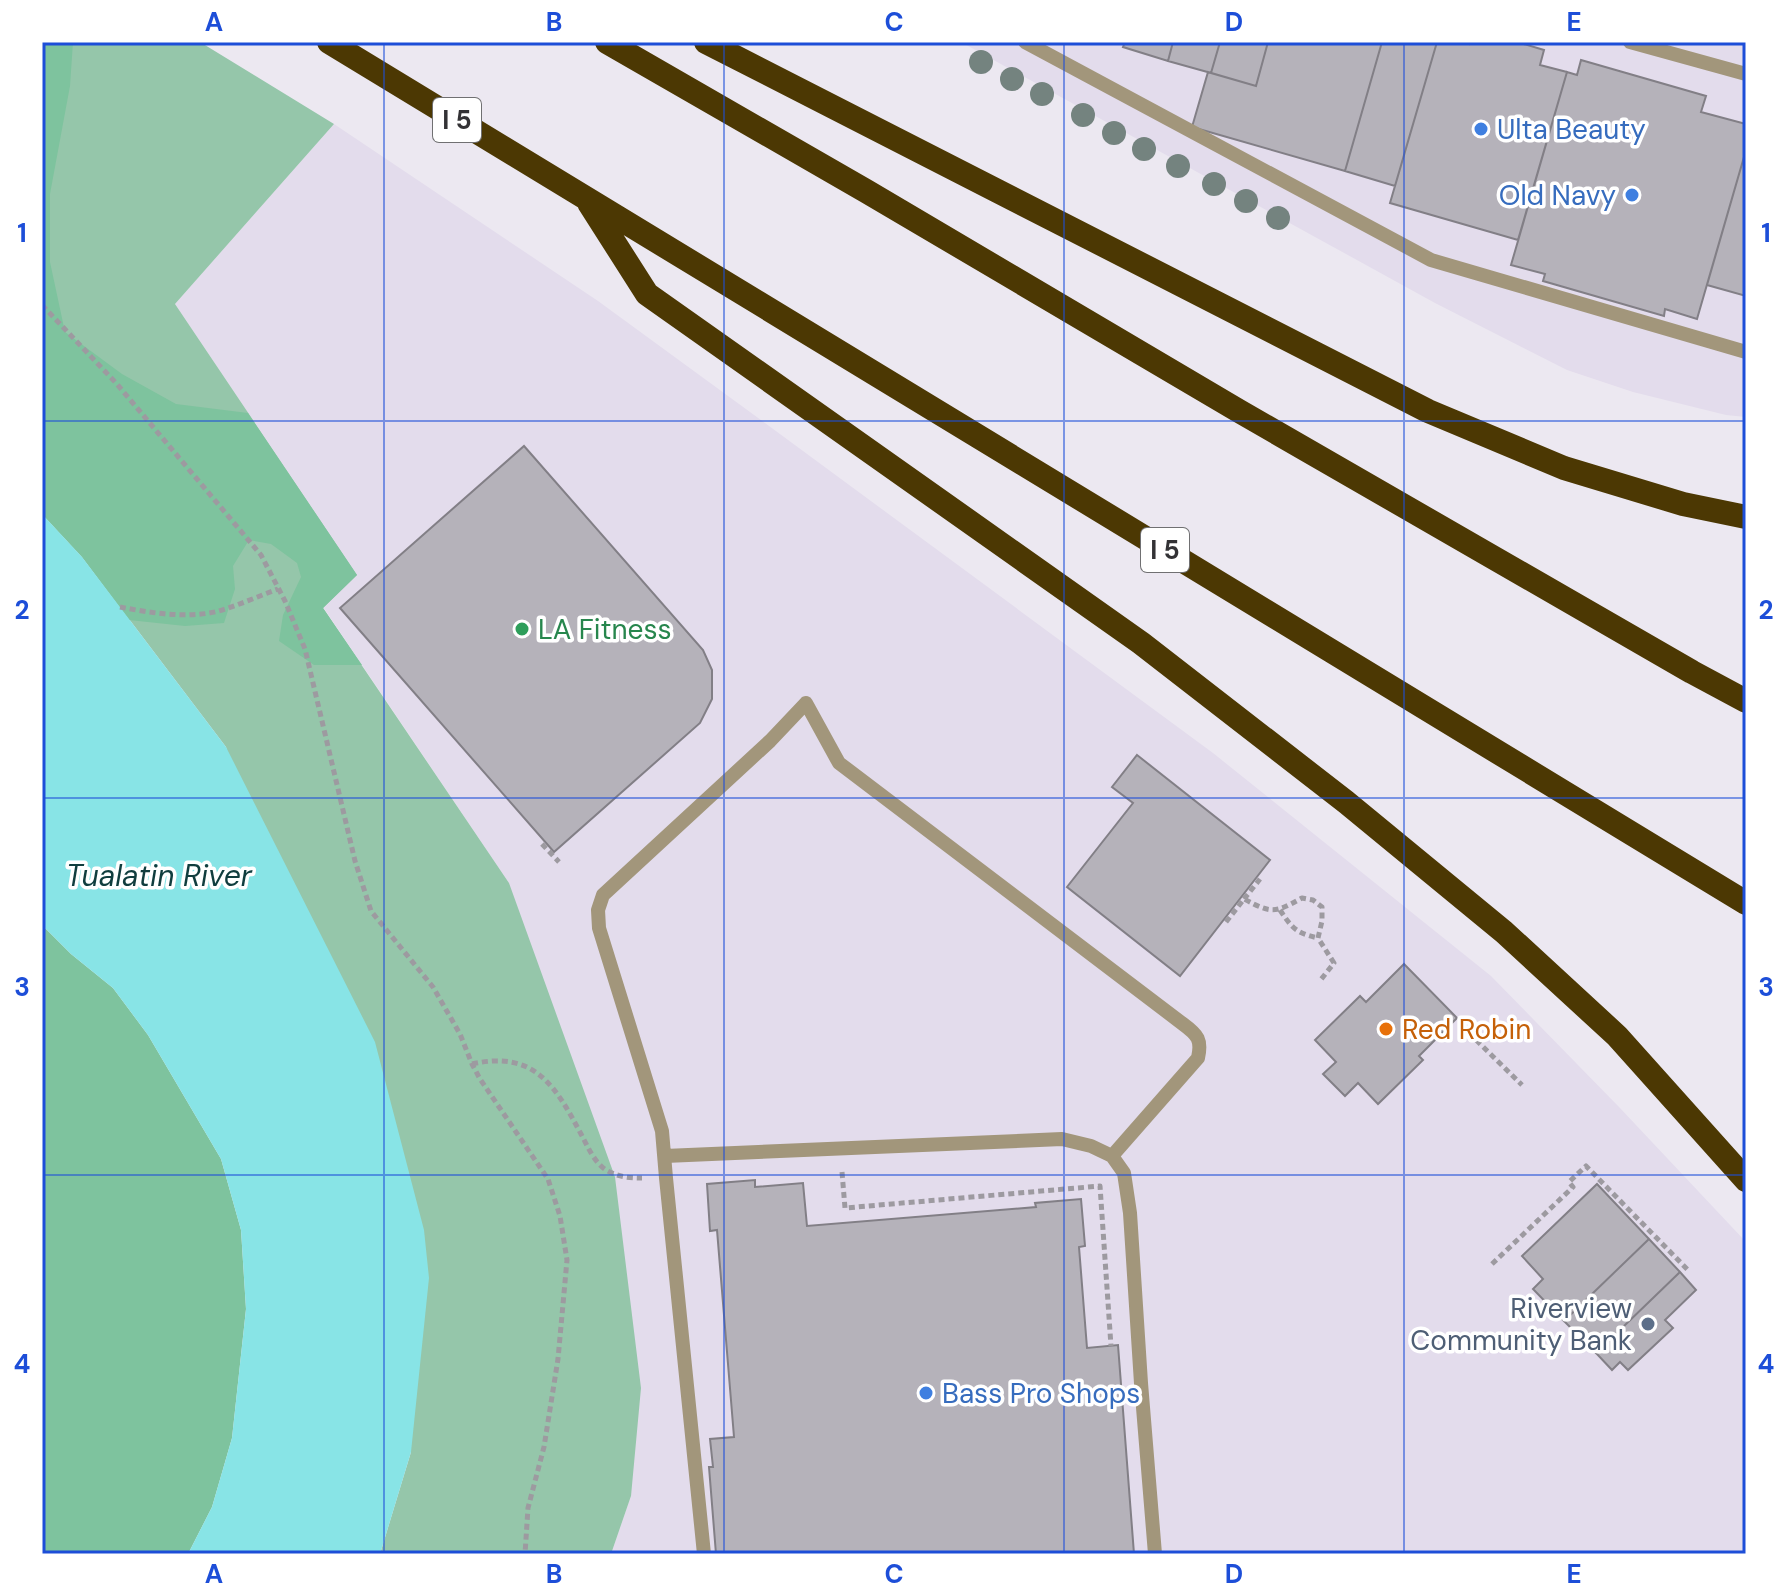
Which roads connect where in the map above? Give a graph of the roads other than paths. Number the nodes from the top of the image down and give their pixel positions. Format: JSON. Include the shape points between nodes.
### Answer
{"nodes":[{"id":1,"x":329,"y":42,"type":"edge"},
{"id":2,"x":607,"y":42,"type":"edge"},
{"id":3,"x":706,"y":42,"type":"edge"},
{"id":4,"x":1025,"y":42,"type":"edge"},
{"id":5,"x":1630,"y":42,"type":"edge"},
{"id":6,"x":1746,"y":74,"type":"edge"},
{"id":7,"x":585,"y":198,"type":"junction"},
{"id":8,"x":1746,"y":352,"type":"edge"},
{"id":9,"x":1746,"y":517,"type":"edge"},
{"id":10,"x":1746,"y":704,"type":"edge"},
{"id":11,"x":1746,"y":903,"type":"edge"},
{"id":12,"x":665,"y":1156,"type":"junction"},
{"id":13,"x":1112,"y":1156,"type":"junction"},
{"id":14,"x":1746,"y":1180,"type":"edge"},
{"id":15,"x":704,"y":1554,"type":"edge"},
{"id":16,"x":1155,"y":1554,"type":"edge"}],
"edges":[{"from":1,"to":7,"type":"highway","number":"I 5"},
{"from":2,"to":10,"type":"highway"},
{"from":3,"to":9,"type":"highway","via":[[1428,411],[1564,468]]},
{"from":4,"to":8,"type":"lane","via":[[1431,260]]},
{"from":5,"to":6,"type":"lane"},
{"from":7,"to":11,"type":"highway","number":"I 5"},
{"from":7,"to":14,"type":"highway","via":[[647,294],[1141,643],[1346,802],[1504,932],[1617,1036]]},
{"from":12,"to":13,"type":"lane","via":[[1062,1139]]},
{"from":12,"to":13,"type":"lane","via":[[598,910],[603,895],[806,703],[839,763],[1194,1033],[1201,1045],[1198,1058]]},
{"from":12,"to":15,"type":"lane"},
{"from":13,"to":16,"type":"lane","via":[[1124,1173],[1130,1213]]}]}
